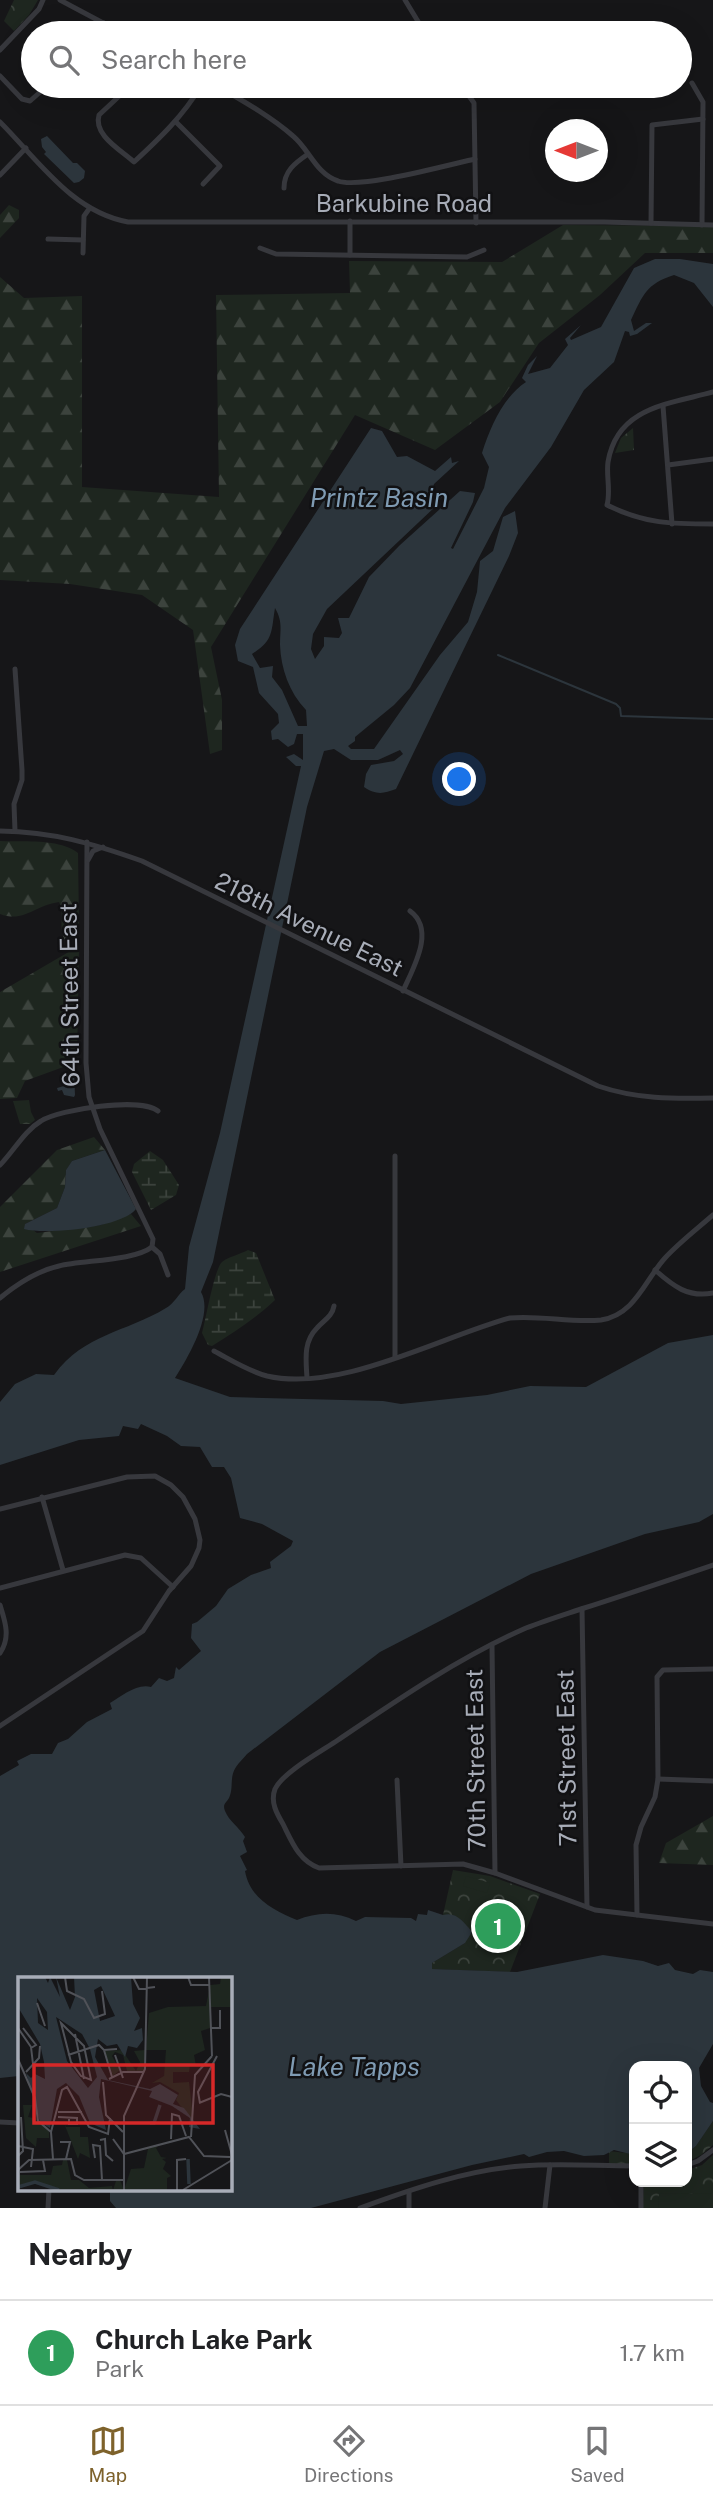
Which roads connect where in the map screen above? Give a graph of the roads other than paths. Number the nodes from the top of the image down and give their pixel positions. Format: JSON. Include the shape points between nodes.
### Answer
{"nodes":[{"id":1,"x":43,"y":0,"type":"edge"},
{"id":2,"x":60,"y":0,"type":"edge"},
{"id":3,"x":405,"y":0,"type":"edge"},
{"id":4,"x":28,"y":21,"type":"edge"},
{"id":5,"x":100,"y":21,"type":"edge"},
{"id":6,"x":418,"y":21,"type":"edge"},
{"id":7,"x":21,"y":28,"type":"edge"},
{"id":8,"x":0,"y":50,"type":"edge"},
{"id":9,"x":0,"y":76,"type":"edge"},
{"id":10,"x":692,"y":83,"type":"dead end"},
{"id":11,"x":21,"y":98,"type":"edge"},
{"id":12,"x":117,"y":98,"type":"edge"},
{"id":13,"x":193,"y":98,"type":"edge"},
{"id":14,"x":237,"y":98,"type":"edge"},
{"id":15,"x":470,"y":98,"type":"edge"},
{"id":16,"x":703,"y":120,"type":"junction"},
{"id":17,"x":0,"y":122,"type":"edge"},
{"id":18,"x":176,"y":122,"type":"junction"},
{"id":19,"x":26,"y":148,"type":"junction"},
{"id":20,"x":307,"y":154,"type":"junction"},
{"id":21,"x":475,"y":159,"type":"junction"},
{"id":22,"x":0,"y":174,"type":"edge"},
{"id":23,"x":203,"y":184,"type":"dead end"},
{"id":24,"x":284,"y":188,"type":"dead end"},
{"id":25,"x":89,"y":209,"type":"junction"},
{"id":26,"x":349,"y":221,"type":"junction"},
{"id":27,"x":476,"y":223,"type":"junction"},
{"id":28,"x":651,"y":223,"type":"junction"},
{"id":29,"x":702,"y":225,"type":"junction"},
{"id":30,"x":713,"y":225,"type":"edge"},
{"id":31,"x":48,"y":239,"type":"dead end"},
{"id":32,"x":83,"y":240,"type":"junction"},
{"id":33,"x":260,"y":248,"type":"dead end"},
{"id":34,"x":484,"y":250,"type":"dead end"},
{"id":35,"x":83,"y":253,"type":"dead end"},
{"id":36,"x":349,"y":255,"type":"junction"},
{"id":37,"x":713,"y":392,"type":"edge"},
{"id":38,"x":663,"y":406,"type":"junction"},
{"id":39,"x":713,"y":459,"type":"edge"},
{"id":40,"x":668,"y":465,"type":"junction"},
{"id":41,"x":672,"y":524,"type":"junction"},
{"id":42,"x":713,"y":524,"type":"edge"},
{"id":43,"x":15,"y":669,"type":"dead end"},
{"id":44,"x":0,"y":831,"type":"edge"},
{"id":45,"x":15,"y":831,"type":"junction"},
{"id":46,"x":87,"y":842,"type":"junction"},
{"id":47,"x":103,"y":847,"type":"junction"},
{"id":48,"x":87,"y":863,"type":"junction"},
{"id":49,"x":411,"y":911,"type":"dead end"},
{"id":50,"x":403,"y":991,"type":"junction"},
{"id":51,"x":713,"y":1098,"type":"edge"},
{"id":52,"x":90,"y":1106,"type":"junction"},
{"id":53,"x":158,"y":1111,"type":"dead end"},
{"id":54,"x":395,"y":1156,"type":"dead end"},
{"id":55,"x":0,"y":1164,"type":"edge"},
{"id":56,"x":713,"y":1215,"type":"edge"},
{"id":57,"x":152,"y":1247,"type":"junction"},
{"id":58,"x":655,"y":1270,"type":"junction"},
{"id":59,"x":168,"y":1275,"type":"dead end"},
{"id":60,"x":713,"y":1293,"type":"edge"},
{"id":61,"x":0,"y":1297,"type":"edge"},
{"id":62,"x":334,"y":1306,"type":"dead end"},
{"id":63,"x":214,"y":1351,"type":"dead end"},
{"id":64,"x":395,"y":1357,"type":"junction"},
{"id":65,"x":307,"y":1378,"type":"junction"},
{"id":66,"x":42,"y":1497,"type":"junction"},
{"id":67,"x":0,"y":1509,"type":"edge"},
{"id":68,"x":713,"y":1565,"type":"edge"},
{"id":69,"x":63,"y":1570,"type":"junction"},
{"id":70,"x":173,"y":1587,"type":"junction"},
{"id":71,"x":0,"y":1588,"type":"edge"},
{"id":72,"x":0,"y":1605,"type":"edge"},
{"id":73,"x":582,"y":1609,"type":"junction"},
{"id":74,"x":492,"y":1646,"type":"junction"},
{"id":75,"x":0,"y":1653,"type":"edge"},
{"id":76,"x":713,"y":1669,"type":"edge"},
{"id":77,"x":0,"y":1726,"type":"edge"},
{"id":78,"x":658,"y":1779,"type":"junction"},
{"id":79,"x":397,"y":1780,"type":"dead end"},
{"id":80,"x":713,"y":1781,"type":"edge"},
{"id":81,"x":401,"y":1866,"type":"junction"},
{"id":82,"x":495,"y":1873,"type":"junction"},
{"id":83,"x":587,"y":1907,"type":"junction"},
{"id":84,"x":637,"y":1915,"type":"junction"},
{"id":85,"x":713,"y":1924,"type":"edge"},
{"id":86,"x":0,"y":2122,"type":"edge"},
{"id":87,"x":18,"y":2123,"type":"edge"},
{"id":88,"x":713,"y":2150,"type":"edge"},
{"id":89,"x":692,"y":2163,"type":"edge"},
{"id":90,"x":550,"y":2165,"type":"junction"},
{"id":91,"x":629,"y":2166,"type":"edge"},
{"id":92,"x":641,"y":2187,"type":"edge"},
{"id":93,"x":49,"y":2190,"type":"edge"},
{"id":94,"x":409,"y":2192,"type":"junction"},
{"id":95,"x":48,"y":2208,"type":"edge"},
{"id":96,"x":360,"y":2208,"type":"edge"},
{"id":97,"x":409,"y":2208,"type":"edge"},
{"id":98,"x":545,"y":2208,"type":"edge"},
{"id":99,"x":641,"y":2208,"type":"edge"}],
"edges":[{"from":1,"to":4,"type":"street"},
{"from":2,"to":5,"type":"street"},
{"from":3,"to":6,"type":"street"},
{"from":7,"to":8,"type":"street"},
{"from":9,"to":11,"type":"street"},
{"from":10,"to":16,"type":"street","via":[[703,102]]},
{"from":12,"to":18,"type":"street","via":[[97,122],[102,134],[134,162]]},
{"from":13,"to":18,"type":"street"},
{"from":14,"to":20,"type":"street","via":[[287,131]]},
{"from":15,"to":21,"type":"street"},
{"from":16,"to":28,"type":"street","via":[[652,125]]},
{"from":16,"to":29,"type":"street"},
{"from":17,"to":19,"type":"street","name":"Barkubine Road"},
{"from":18,"to":23,"type":"street","via":[[220,166]]},
{"from":19,"to":22,"type":"street"},
{"from":19,"to":25,"type":"street","name":"Barkubine Road"},
{"from":20,"to":21,"type":"street","via":[[338,182],[351,183]]},
{"from":20,"to":24,"type":"street","via":[[291,166]]},
{"from":21,"to":27,"type":"street"},
{"from":25,"to":26,"type":"street","name":"Barkubine Road","via":[[135,223]]},
{"from":25,"to":32,"type":"street","via":[[84,216]]},
{"from":26,"to":27,"type":"street","name":"Barkubine Road"},
{"from":26,"to":36,"type":"street"},
{"from":27,"to":28,"type":"street","name":"Barkubine Road"},
{"from":28,"to":29,"type":"street","name":"Barkubine Road"},
{"from":29,"to":30,"type":"street","name":"Barkubine Road"},
{"from":31,"to":32,"type":"street"},
{"from":32,"to":35,"type":"street"},
{"from":33,"to":36,"type":"street","via":[[276,254]]},
{"from":34,"to":36,"type":"street","via":[[467,257]]},
{"from":37,"to":38,"type":"street"},
{"from":38,"to":40,"type":"street"},
{"from":38,"to":41,"type":"street","via":[[626,424],[614,442],[607,505],[643,520]]},
{"from":39,"to":40,"type":"street"},
{"from":40,"to":41,"type":"street"},
{"from":41,"to":42,"type":"street"},
{"from":43,"to":45,"type":"street","via":[[22,780],[14,804]]},
{"from":44,"to":45,"type":"street","name":"218th Avenue East"},
{"from":45,"to":46,"type":"street","name":"218th Avenue East"},
{"from":46,"to":47,"type":"street","name":"218th Avenue East"},
{"from":46,"to":48,"type":"street","name":"64th Street East"},
{"from":47,"to":48,"type":"street","via":[[93,851]]},
{"from":47,"to":50,"type":"street","name":"218th Avenue East","via":[[142,861]]},
{"from":48,"to":52,"type":"street","name":"64th Street East"},
{"from":49,"to":50,"type":"street","via":[[418,916],[422,939]]},
{"from":50,"to":51,"type":"street","name":"218th Avenue East","via":[[592,1084],[651,1098]]},
{"from":52,"to":53,"type":"street"},
{"from":52,"to":55,"type":"street","via":[[43,1119]]},
{"from":52,"to":57,"type":"street","name":"64th Street East","via":[[153,1239]]},
{"from":54,"to":64,"type":"street"},
{"from":56,"to":58,"type":"street"},
{"from":57,"to":59,"type":"street","name":"64th Street East"},
{"from":57,"to":61,"type":"street","via":[[50,1269]]},
{"from":58,"to":60,"type":"street","via":[[686,1292]]},
{"from":58,"to":64,"type":"street","via":[[630,1306],[610,1318],[510,1318]]},
{"from":62,"to":65,"type":"street","via":[[308,1341]]},
{"from":63,"to":65,"type":"street","via":[[261,1374]]},
{"from":64,"to":65,"type":"street"},
{"from":66,"to":67,"type":"street"},
{"from":66,"to":69,"type":"street"},
{"from":66,"to":70,"type":"street","via":[[127,1477],[163,1479],[187,1503],[200,1537],[194,1561]]},
{"from":68,"to":73,"type":"street"},
{"from":69,"to":70,"type":"street","via":[[131,1555],[149,1564]]},
{"from":69,"to":71,"type":"street"},
{"from":70,"to":77,"type":"street","via":[[139,1635]]},
{"from":72,"to":75,"type":"street","via":[[6,1638]]},
{"from":73,"to":74,"type":"street"},
{"from":73,"to":83,"type":"street","name":"71st Street East"},
{"from":74,"to":81,"type":"street","via":[[319,1753],[275,1790],[278,1815],[307,1863],[323,1868]]},
{"from":74,"to":82,"type":"street","name":"70th Street East"},
{"from":76,"to":78,"type":"street","via":[[658,1673]]},
{"from":78,"to":80,"type":"street"},
{"from":78,"to":84,"type":"street","via":[[636,1845]]},
{"from":79,"to":81,"type":"street"},
{"from":81,"to":82,"type":"street","via":[[463,1864]]},
{"from":82,"to":83,"type":"street"},
{"from":83,"to":84,"type":"street"},
{"from":84,"to":85,"type":"street"},
{"from":86,"to":87,"type":"street"},
{"from":88,"to":89,"type":"street"},
{"from":90,"to":91,"type":"street"},
{"from":90,"to":94,"type":"street","via":[[495,2169]]},
{"from":90,"to":98,"type":"street"},
{"from":92,"to":99,"type":"street"},
{"from":93,"to":95,"type":"street"},
{"from":94,"to":96,"type":"street"},
{"from":94,"to":97,"type":"street"}]}
